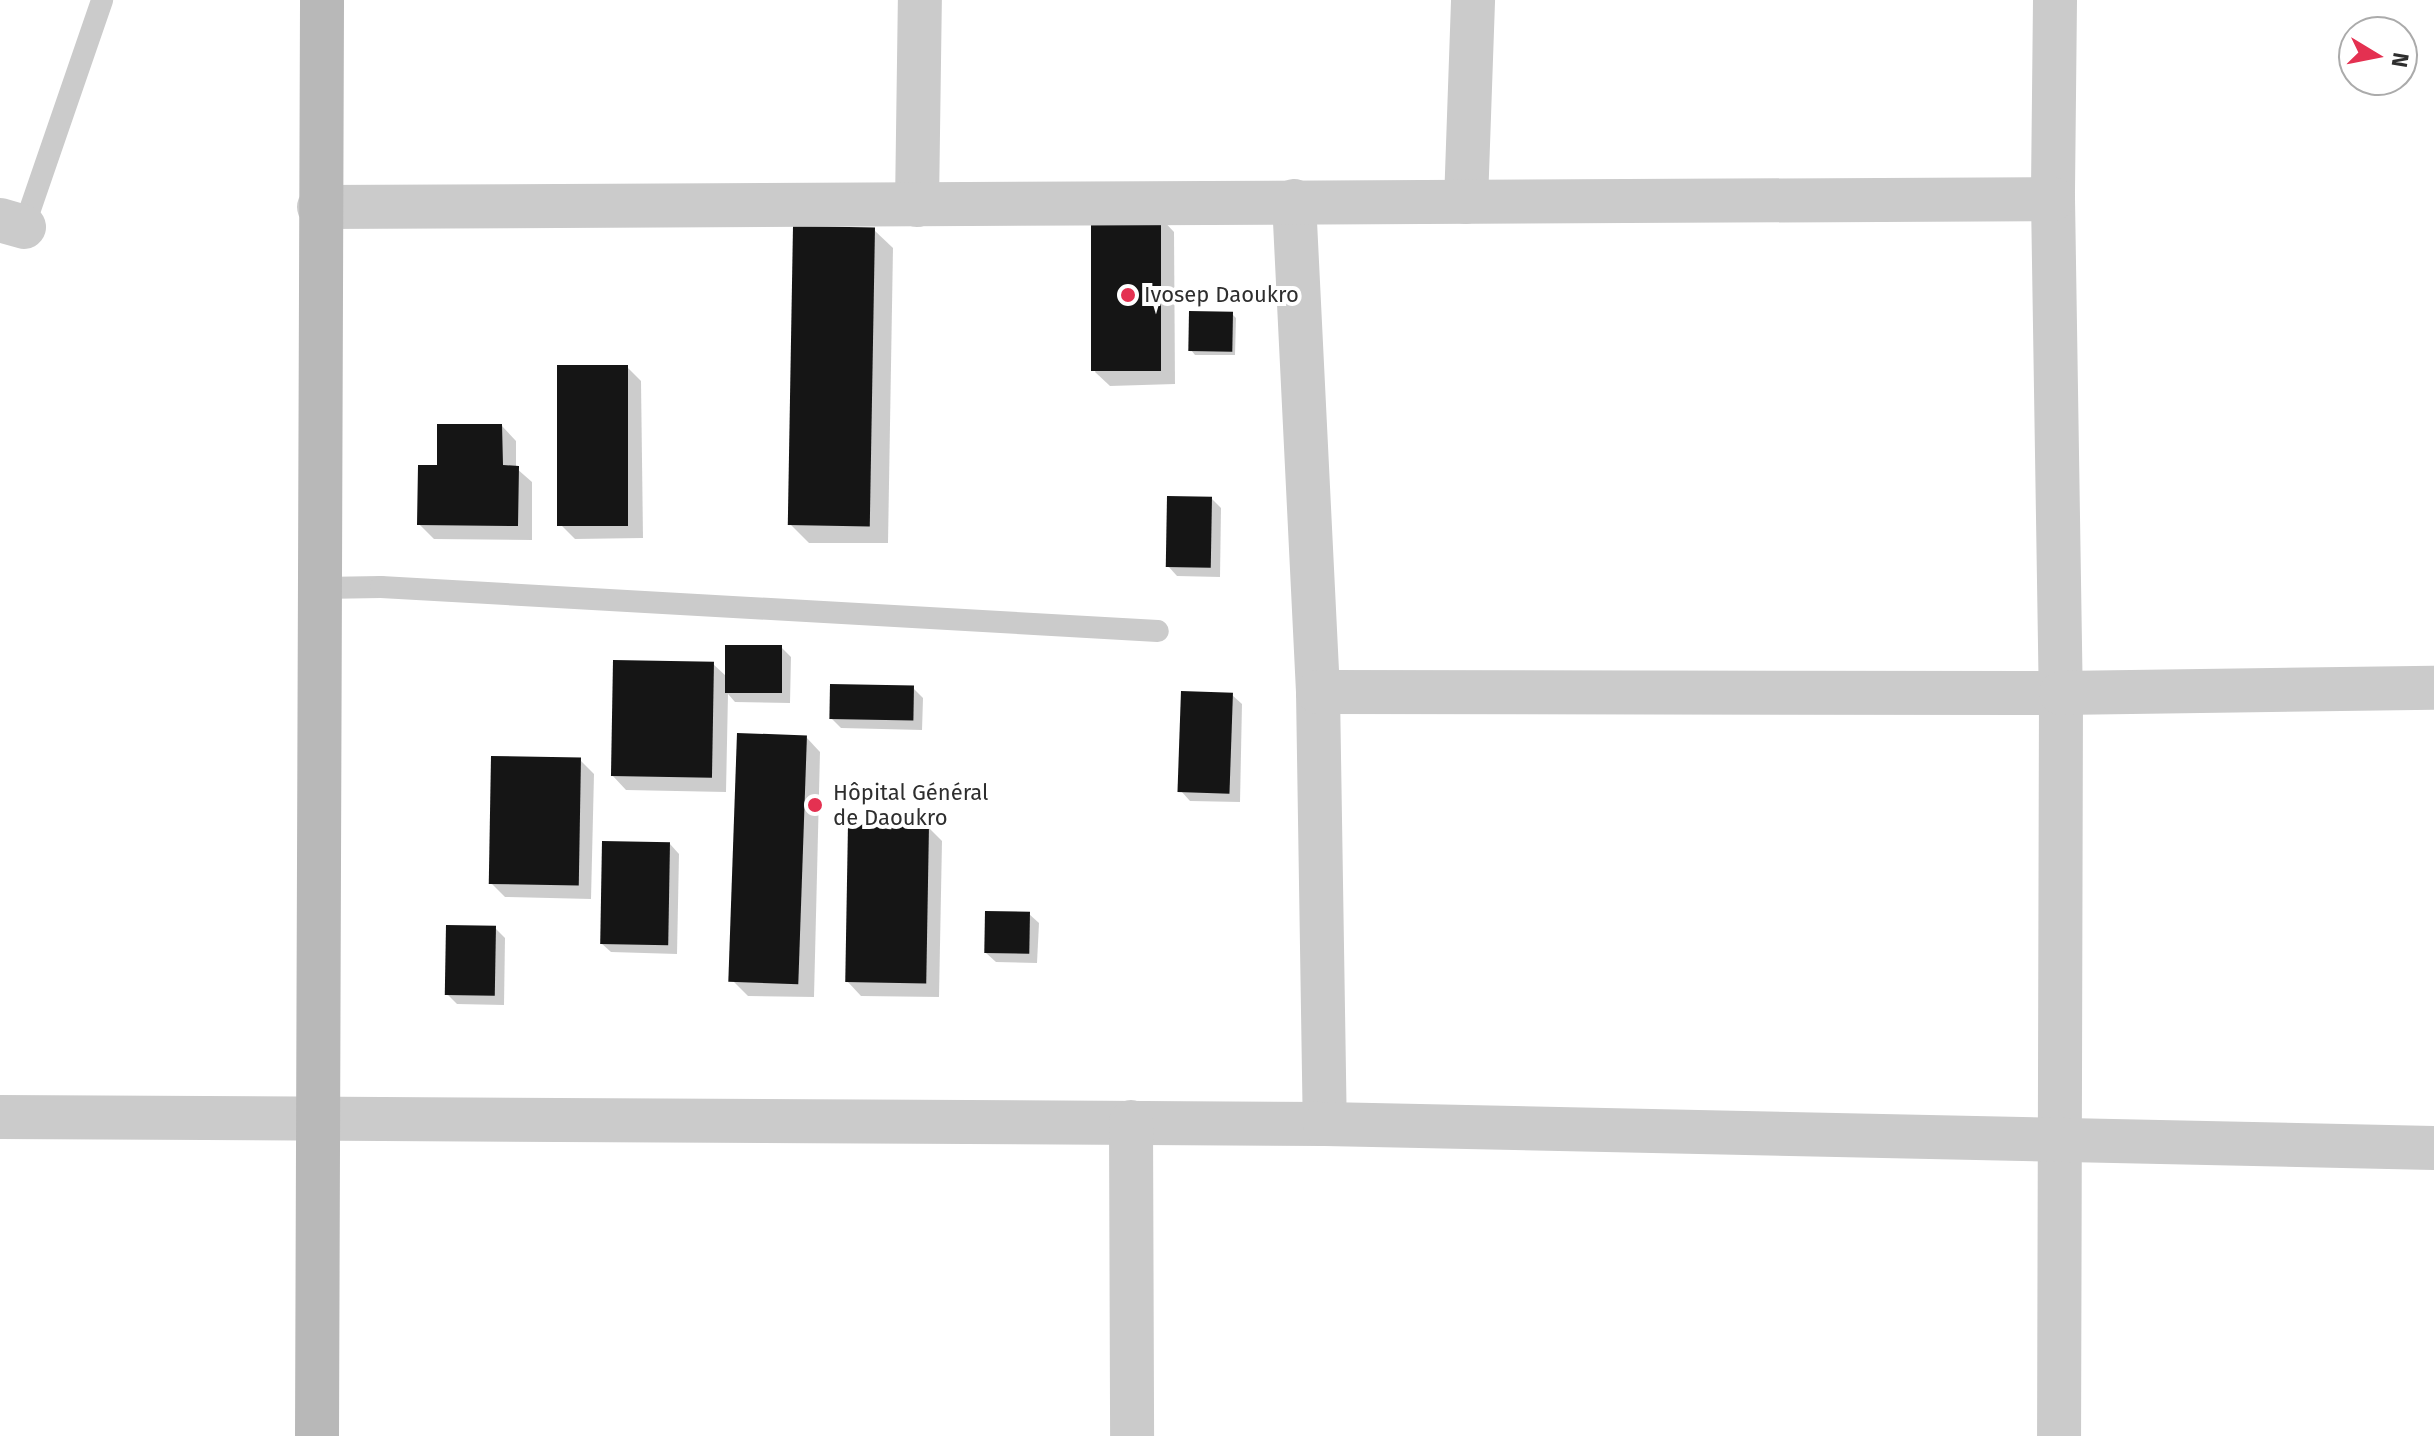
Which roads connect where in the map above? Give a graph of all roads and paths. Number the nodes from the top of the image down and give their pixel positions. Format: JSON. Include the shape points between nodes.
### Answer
{"nodes":[{"id":1,"x":102,"y":0,"type":"edge"},
{"id":2,"x":322,"y":0,"type":"edge"},
{"id":3,"x":920,"y":0,"type":"edge"},
{"id":4,"x":1473,"y":0,"type":"edge"},
{"id":5,"x":2055,"y":0,"type":"edge"},
{"id":6,"x":2053,"y":199,"type":"junction"},
{"id":7,"x":1294,"y":201,"type":"junction"},
{"id":8,"x":1466,"y":202,"type":"junction"},
{"id":9,"x":917,"y":205,"type":"junction"},
{"id":10,"x":319,"y":207,"type":"junction"},
{"id":11,"x":12,"y":224,"type":"edge"},
{"id":12,"x":322,"y":588,"type":"junction"},
{"id":13,"x":1158,"y":631,"type":"dead end"},
{"id":14,"x":2434,"y":688,"type":"edge"},
{"id":15,"x":1318,"y":692,"type":"junction"},
{"id":16,"x":2061,"y":693,"type":"junction"},
{"id":17,"x":0,"y":1117,"type":"edge"},
{"id":18,"x":320,"y":1117,"type":"junction"},
{"id":19,"x":1131,"y":1122,"type":"junction"},
{"id":20,"x":1325,"y":1124,"type":"junction"},
{"id":21,"x":2063,"y":1142,"type":"junction"},
{"id":22,"x":2434,"y":1148,"type":"edge"},
{"id":23,"x":317,"y":1436,"type":"edge"},
{"id":24,"x":1132,"y":1436,"type":"edge"},
{"id":25,"x":2059,"y":1436,"type":"edge"}],
"edges":[{"from":1,"to":11,"type":"lane"},
{"from":2,"to":10,"type":"main road"},
{"from":3,"to":9,"type":"street"},
{"from":4,"to":8,"type":"street"},
{"from":5,"to":6,"type":"street"},
{"from":6,"to":8,"type":"street"},
{"from":6,"to":16,"type":"street"},
{"from":7,"to":8,"type":"street"},
{"from":7,"to":9,"type":"street"},
{"from":7,"to":15,"type":"street"},
{"from":9,"to":10,"type":"street"},
{"from":10,"to":12,"type":"main road"},
{"from":12,"to":13,"type":"lane","via":[[381,587]]},
{"from":12,"to":18,"type":"main road"},
{"from":14,"to":16,"type":"street"},
{"from":15,"to":16,"type":"street"},
{"from":15,"to":20,"type":"street"},
{"from":16,"to":21,"type":"street"},
{"from":17,"to":18,"type":"street"},
{"from":18,"to":19,"type":"street"},
{"from":18,"to":23,"type":"main road"},
{"from":19,"to":20,"type":"street"},
{"from":19,"to":24,"type":"street"},
{"from":20,"to":21,"type":"street"},
{"from":21,"to":22,"type":"street"},
{"from":21,"to":25,"type":"street"}]}
